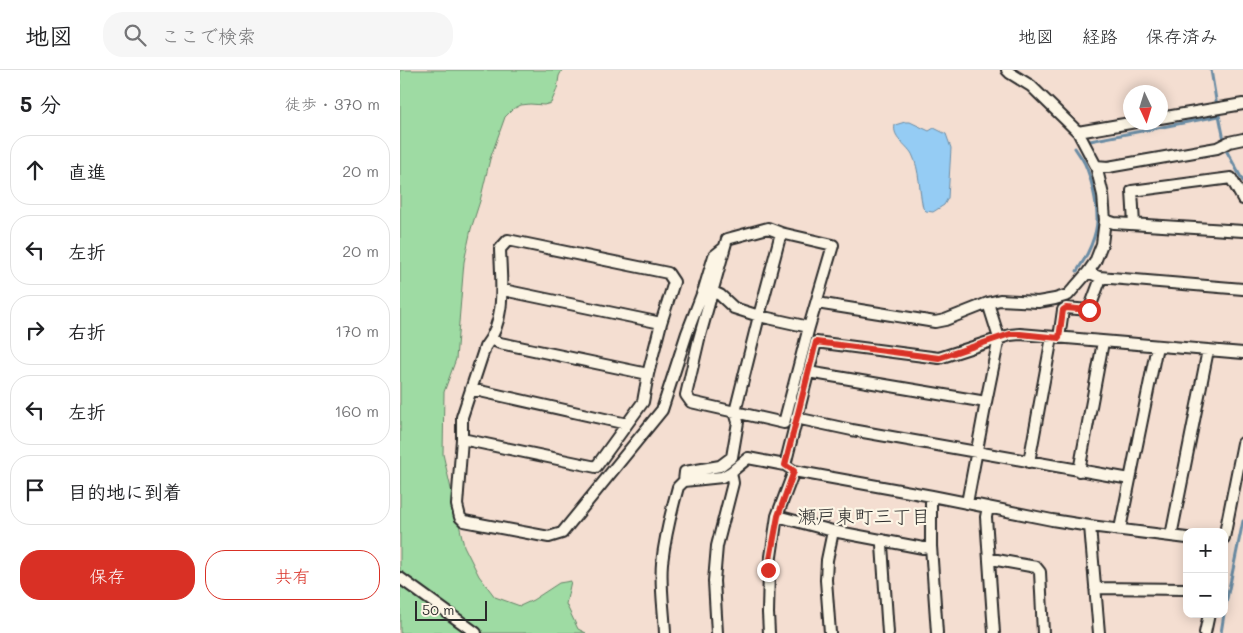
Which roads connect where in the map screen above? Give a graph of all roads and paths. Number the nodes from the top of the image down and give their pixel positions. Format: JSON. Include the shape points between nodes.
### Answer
{"nodes":[{"id":1,"x":1007,"y":70,"type":"edge"},
{"id":2,"x":1243,"y":104,"type":"edge"},
{"id":3,"x":1168,"y":117,"type":"edge"},
{"id":4,"x":1123,"y":124,"type":"edge"},
{"id":5,"x":1078,"y":132,"type":"junction"},
{"id":6,"x":1243,"y":140,"type":"edge"},
{"id":7,"x":1096,"y":166,"type":"junction"},
{"id":8,"x":1243,"y":199,"type":"edge"},
{"id":9,"x":1105,"y":220,"type":"junction"},
{"id":10,"x":1134,"y":224,"type":"junction"},
{"id":11,"x":1243,"y":231,"type":"edge"},
{"id":12,"x":781,"y":233,"type":"junction"},
{"id":13,"x":724,"y":248,"type":"junction"},
{"id":14,"x":1088,"y":272,"type":"junction"},
{"id":15,"x":1101,"y":278,"type":"junction"},
{"id":16,"x":1243,"y":289,"type":"edge"},
{"id":17,"x":502,"y":291,"type":"junction"},
{"id":18,"x":713,"y":292,"type":"junction"},
{"id":19,"x":817,"y":303,"type":"junction"},
{"id":20,"x":988,"y":303,"type":"junction"},
{"id":21,"x":759,"y":316,"type":"junction"},
{"id":22,"x":661,"y":323,"type":"junction"},
{"id":23,"x":809,"y":327,"type":"junction"},
{"id":24,"x":999,"y":338,"type":"junction"},
{"id":25,"x":1056,"y":338,"type":"junction"},
{"id":26,"x":491,"y":339,"type":"junction"},
{"id":27,"x":1103,"y":342,"type":"junction"},
{"id":28,"x":1157,"y":346,"type":"junction"},
{"id":29,"x":1208,"y":350,"type":"junction"},
{"id":30,"x":1243,"y":353,"type":"edge"},
{"id":31,"x":808,"y":372,"type":"junction"},
{"id":32,"x":648,"y":374,"type":"junction"},
{"id":33,"x":472,"y":389,"type":"junction"},
{"id":34,"x":986,"y":402,"type":"junction"},
{"id":35,"x":735,"y":412,"type":"junction"},
{"id":36,"x":796,"y":418,"type":"junction"},
{"id":37,"x":627,"y":424,"type":"junction"},
{"id":38,"x":462,"y":439,"type":"junction"},
{"id":39,"x":1243,"y":444,"type":"edge"},
{"id":40,"x":977,"y":452,"type":"junction"},
{"id":41,"x":1029,"y":462,"type":"junction"},
{"id":42,"x":785,"y":465,"type":"junction"},
{"id":43,"x":794,"y":471,"type":"junction"},
{"id":44,"x":1079,"y":471,"type":"junction"},
{"id":45,"x":731,"y":472,"type":"junction"},
{"id":46,"x":1130,"y":479,"type":"junction"},
{"id":47,"x":684,"y":481,"type":"junction"},
{"id":48,"x":932,"y":496,"type":"junction"},
{"id":49,"x":967,"y":502,"type":"junction"},
{"id":50,"x":988,"y":507,"type":"junction"},
{"id":51,"x":778,"y":516,"type":"junction"},
{"id":52,"x":1090,"y":526,"type":"junction"},
{"id":53,"x":1226,"y":528,"type":"edge"},
{"id":54,"x":1120,"y":529,"type":"junction"},
{"id":55,"x":833,"y":531,"type":"junction"},
{"id":56,"x":1171,"y":536,"type":"junction"},
{"id":57,"x":1183,"y":538,"type":"edge"},
{"id":58,"x":883,"y":540,"type":"junction"},
{"id":59,"x":931,"y":546,"type":"junction"},
{"id":60,"x":989,"y":560,"type":"junction"},
{"id":61,"x":400,"y":578,"type":"edge"},
{"id":62,"x":1095,"y":588,"type":"junction"},
{"id":63,"x":1183,"y":589,"type":"edge"},
{"id":64,"x":1208,"y":618,"type":"edge"},
{"id":65,"x":476,"y":633,"type":"edge"},
{"id":66,"x":665,"y":633,"type":"edge"},
{"id":67,"x":717,"y":633,"type":"edge"},
{"id":68,"x":769,"y":633,"type":"edge"},
{"id":69,"x":830,"y":633,"type":"edge"},
{"id":70,"x":888,"y":633,"type":"edge"},
{"id":71,"x":938,"y":633,"type":"edge"},
{"id":72,"x":994,"y":633,"type":"edge"},
{"id":73,"x":1043,"y":633,"type":"edge"},
{"id":74,"x":1099,"y":633,"type":"edge"},
{"id":75,"x":1205,"y":633,"type":"edge"}],
"edges":[{"from":1,"to":5,"type":"street","via":[[1031,86]]},
{"from":2,"to":3,"type":"street"},
{"from":4,"to":5,"type":"street"},
{"from":5,"to":7,"type":"street"},
{"from":6,"to":7,"type":"street","via":[[1217,148],[1108,167]]},
{"from":7,"to":9,"type":"street"},
{"from":8,"to":10,"type":"street","via":[[1231,178],[1132,191]]},
{"from":9,"to":10,"type":"street"},
{"from":9,"to":14,"type":"street","via":[[1102,244]]},
{"from":10,"to":11,"type":"street"},
{"from":12,"to":13,"type":"street","via":[[768,228],[727,239]]},
{"from":12,"to":19,"type":"street","via":[[833,245]]},
{"from":12,"to":21,"type":"street"},
{"from":13,"to":18,"type":"street"},
{"from":13,"to":38,"type":"street","via":[[714,256],[662,410],[562,533],[549,537],[464,521],[458,505]]},
{"from":14,"to":15,"type":"street"},
{"from":14,"to":20,"type":"street","via":[[1068,295],[1056,299]]},
{"from":15,"to":16,"type":"street"},
{"from":15,"to":25,"type":"street","via":[[1089,310],[1063,310]]},
{"from":17,"to":22,"type":"street"},
{"from":17,"to":22,"type":"street","via":[[500,249],[508,240],[668,273],[674,282]]},
{"from":17,"to":26,"type":"street","via":[[500,314]]},
{"from":18,"to":21,"type":"street","via":[[734,308]]},
{"from":18,"to":35,"type":"street","via":[[686,394],[691,402]]},
{"from":19,"to":20,"type":"street","via":[[935,322]]},
{"from":19,"to":23,"type":"street"},
{"from":20,"to":24,"type":"street"},
{"from":21,"to":23,"type":"street"},
{"from":21,"to":35,"type":"street"},
{"from":22,"to":32,"type":"street"},
{"from":23,"to":35,"type":"street","via":[[784,423]]},
{"from":24,"to":25,"type":"street","via":[[1020,334]]},
{"from":24,"to":31,"type":"street","via":[[939,358],[816,342]]},
{"from":24,"to":34,"type":"street"},
{"from":25,"to":27,"type":"street"},
{"from":25,"to":41,"type":"street"},
{"from":26,"to":32,"type":"street"},
{"from":26,"to":33,"type":"street","via":[[485,347]]},
{"from":27,"to":28,"type":"street"},
{"from":27,"to":44,"type":"street"},
{"from":28,"to":29,"type":"street"},
{"from":28,"to":46,"type":"street"},
{"from":29,"to":30,"type":"street"},
{"from":29,"to":56,"type":"street"},
{"from":31,"to":34,"type":"street"},
{"from":31,"to":36,"type":"street"},
{"from":32,"to":37,"type":"street","via":[[643,402]]},
{"from":33,"to":37,"type":"street"},
{"from":33,"to":38,"type":"street","via":[[462,417]]},
{"from":34,"to":40,"type":"street"},
{"from":35,"to":47,"type":"street","via":[[738,422],[732,457],[720,466],[685,472]]},
{"from":36,"to":40,"type":"street"},
{"from":36,"to":42,"type":"street"},
{"from":37,"to":38,"type":"street","via":[[596,467]]},
{"from":39,"to":53,"type":"street"},
{"from":40,"to":41,"type":"street"},
{"from":40,"to":49,"type":"street"},
{"from":41,"to":44,"type":"street"},
{"from":42,"to":43,"type":"street"},
{"from":42,"to":45,"type":"street","via":[[748,458]]},
{"from":43,"to":48,"type":"street"},
{"from":43,"to":51,"type":"street"},
{"from":44,"to":46,"type":"street"},
{"from":45,"to":47,"type":"street","via":[[722,477]]},
{"from":45,"to":67,"type":"street","via":[[733,482],[717,546],[714,581]]},
{"from":46,"to":54,"type":"street"},
{"from":47,"to":66,"type":"street","via":[[678,486],[674,500],[662,563]]},
{"from":48,"to":49,"type":"street"},
{"from":48,"to":59,"type":"street"},
{"from":49,"to":50,"type":"street"},
{"from":50,"to":52,"type":"street"},
{"from":50,"to":60,"type":"street"},
{"from":51,"to":55,"type":"street"},
{"from":51,"to":68,"type":"street","via":[[768,570]]},
{"from":52,"to":54,"type":"street"},
{"from":52,"to":62,"type":"street"},
{"from":54,"to":56,"type":"street"},
{"from":55,"to":58,"type":"street"},
{"from":55,"to":69,"type":"street","via":[[826,580]]},
{"from":56,"to":57,"type":"street"},
{"from":58,"to":59,"type":"street","via":[[924,548]]},
{"from":58,"to":70,"type":"street"},
{"from":59,"to":71,"type":"street"},
{"from":60,"to":72,"type":"street"},
{"from":60,"to":73,"type":"street","via":[[1036,567],[1040,572]]},
{"from":61,"to":65,"type":"street"},
{"from":62,"to":63,"type":"street"},
{"from":62,"to":74,"type":"street"},
{"from":64,"to":75,"type":"street"}]}
